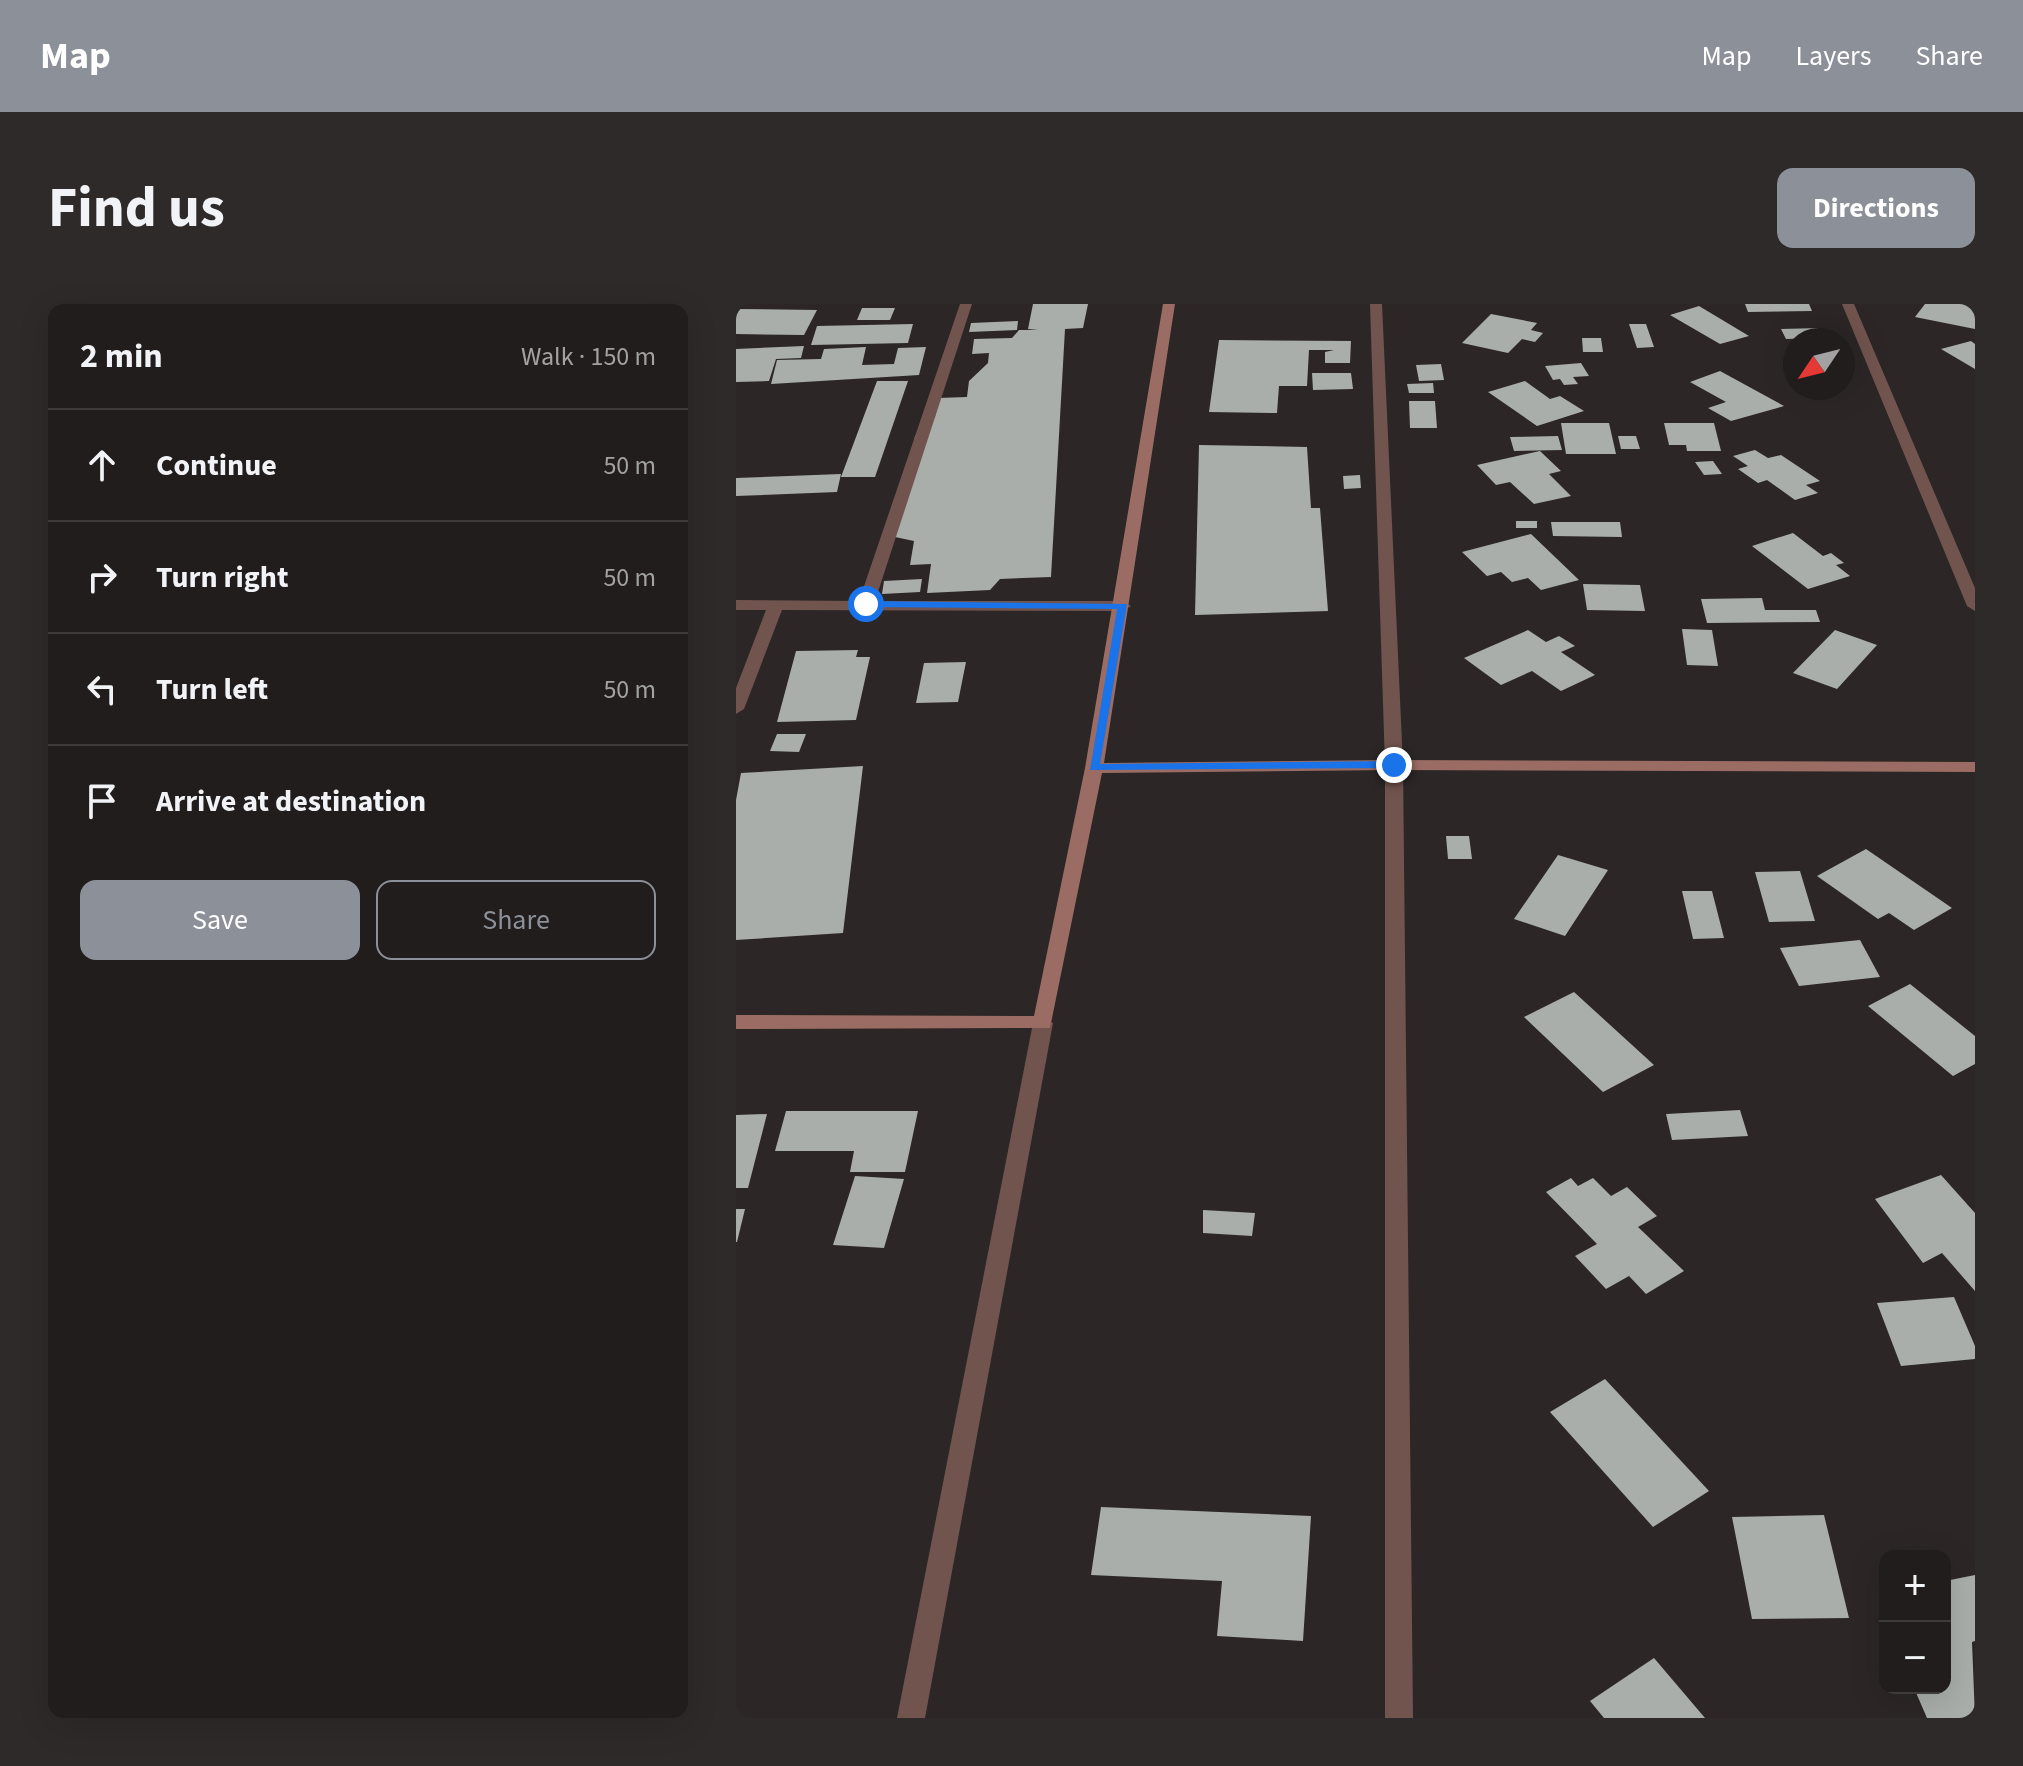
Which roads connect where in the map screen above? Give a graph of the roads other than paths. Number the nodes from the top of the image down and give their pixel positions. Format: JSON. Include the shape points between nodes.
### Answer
{"nodes":[{"id":1,"x":966,"y":304,"type":"edge"},
{"id":2,"x":1169,"y":304,"type":"edge"},
{"id":3,"x":1376,"y":304,"type":"edge"},
{"id":4,"x":1848,"y":304,"type":"edge"},
{"id":5,"x":866,"y":604,"type":"junction"},
{"id":6,"x":736,"y":605,"type":"edge"},
{"id":7,"x":776,"y":605,"type":"junction"},
{"id":8,"x":1123,"y":606,"type":"junction"},
{"id":9,"x":1975,"y":606,"type":"edge"},
{"id":10,"x":736,"y":709,"type":"edge"},
{"id":11,"x":1394,"y":765,"type":"junction"},
{"id":12,"x":1975,"y":767,"type":"edge"},
{"id":13,"x":1094,"y":768,"type":"junction"},
{"id":14,"x":736,"y":1022,"type":"edge"},
{"id":15,"x":1043,"y":1023,"type":"junction"},
{"id":16,"x":911,"y":1718,"type":"edge"},
{"id":17,"x":1399,"y":1718,"type":"edge"}],
"edges":[{"from":1,"to":5,"type":"street"},
{"from":2,"to":8,"type":"street"},
{"from":3,"to":11,"type":"street"},
{"from":4,"to":9,"type":"street"},
{"from":5,"to":7,"type":"street"},
{"from":5,"to":8,"type":"street"},
{"from":6,"to":7,"type":"street"},
{"from":7,"to":10,"type":"street"},
{"from":8,"to":13,"type":"street"},
{"from":11,"to":12,"type":"street"},
{"from":11,"to":13,"type":"street"},
{"from":11,"to":17,"type":"street"},
{"from":13,"to":15,"type":"street"},
{"from":14,"to":15,"type":"street"},
{"from":15,"to":16,"type":"street"}]}
